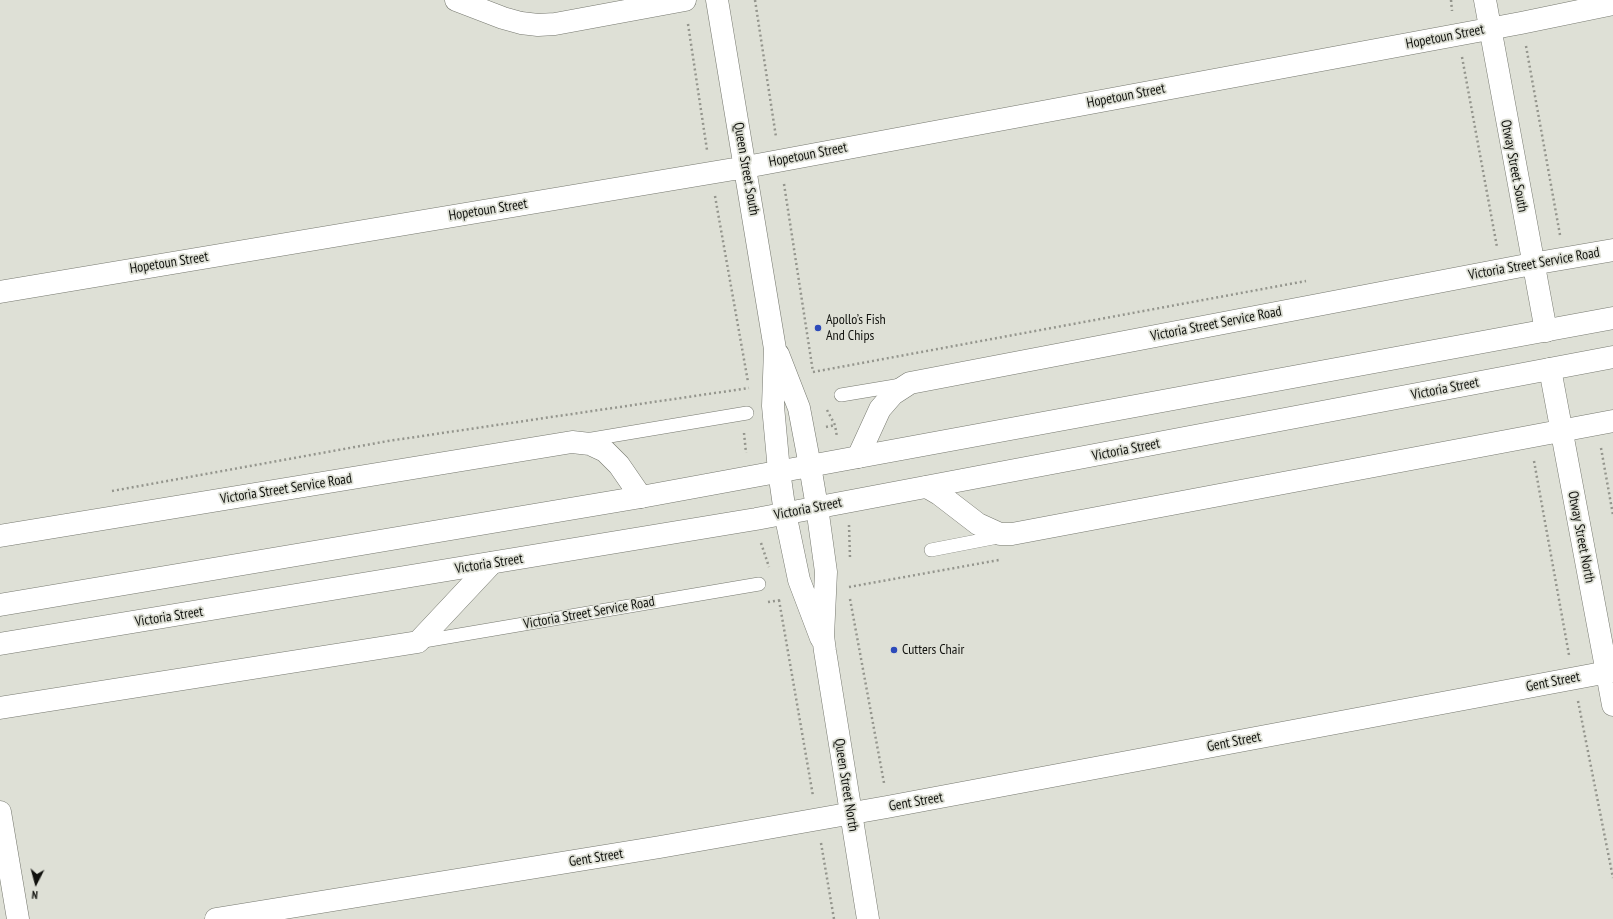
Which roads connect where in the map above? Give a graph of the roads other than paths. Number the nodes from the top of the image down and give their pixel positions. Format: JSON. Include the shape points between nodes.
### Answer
{"nodes":[{"id":1,"x":456,"y":0,"type":"edge"},
{"id":2,"x":685,"y":0,"type":"edge"},
{"id":3,"x":717,"y":0,"type":"edge"},
{"id":4,"x":1484,"y":0,"type":"edge"},
{"id":5,"x":1613,"y":4,"type":"edge"},
{"id":6,"x":1489,"y":29,"type":"junction"},
{"id":7,"x":746,"y":167,"type":"junction"},
{"id":8,"x":1613,"y":250,"type":"edge"},
{"id":9,"x":1532,"y":264,"type":"junction"},
{"id":10,"x":0,"y":292,"type":"edge"},
{"id":11,"x":1613,"y":318,"type":"edge"},
{"id":12,"x":1546,"y":331,"type":"junction"},
{"id":13,"x":773,"y":337,"type":"junction"},
{"id":14,"x":1613,"y":357,"type":"edge"},
{"id":15,"x":1550,"y":369,"type":"junction"},
{"id":16,"x":910,"y":383,"type":"junction"},
{"id":17,"x":841,"y":396,"type":"dead end"},
{"id":18,"x":747,"y":413,"type":"dead end"},
{"id":19,"x":1613,"y":421,"type":"edge"},
{"id":20,"x":1561,"y":431,"type":"junction"},
{"id":21,"x":572,"y":442,"type":"junction"},
{"id":22,"x":858,"y":457,"type":"junction"},
{"id":23,"x":810,"y":466,"type":"junction"},
{"id":24,"x":779,"y":471,"type":"junction"},
{"id":25,"x":927,"y":487,"type":"junction"},
{"id":26,"x":641,"y":497,"type":"junction"},
{"id":27,"x":818,"y":507,"type":"junction"},
{"id":28,"x":785,"y":514,"type":"junction"},
{"id":29,"x":1012,"y":534,"type":"junction"},
{"id":30,"x":0,"y":536,"type":"edge"},
{"id":31,"x":931,"y":550,"type":"dead end"},
{"id":32,"x":492,"y":564,"type":"junction"},
{"id":33,"x":759,"y":584,"type":"dead end"},
{"id":34,"x":0,"y":605,"type":"edge"},
{"id":35,"x":418,"y":642,"type":"junction"},
{"id":36,"x":0,"y":644,"type":"edge"},
{"id":37,"x":825,"y":651,"type":"junction"},
{"id":38,"x":1610,"y":671,"type":"edge"},
{"id":39,"x":1613,"y":705,"type":"edge"},
{"id":40,"x":0,"y":708,"type":"edge"},
{"id":41,"x":0,"y":812,"type":"edge"},
{"id":42,"x":851,"y":813,"type":"junction"},
{"id":43,"x":18,"y":919,"type":"edge"},
{"id":44,"x":216,"y":919,"type":"edge"},
{"id":45,"x":868,"y":919,"type":"edge"}],
"edges":[{"from":1,"to":2,"type":"street","via":[[503,18],[538,25]]},
{"from":3,"to":7,"type":"street","name":"Queen Street South"},
{"from":4,"to":6,"type":"street","name":"Otway Street South"},
{"from":5,"to":6,"type":"street","name":"Hopetoun Street"},
{"from":6,"to":7,"type":"street","name":"Hopetoun Street"},
{"from":6,"to":9,"type":"street","name":"Otway Street South"},
{"from":7,"to":10,"type":"street","name":"Hopetoun Street"},
{"from":7,"to":13,"type":"street","name":"Queen Street South"},
{"from":8,"to":9,"type":"street","name":"Victoria Street Service Road"},
{"from":9,"to":12,"type":"street","name":"Otway Street South"},
{"from":9,"to":16,"type":"street","name":"Victoria Street Service Road"},
{"from":11,"to":12,"type":"street"},
{"from":12,"to":22,"type":"street"},
{"from":13,"to":23,"type":"street","name":"Queen Street South","via":[[799,408]]},
{"from":13,"to":24,"type":"street","name":"Queen Street South","via":[[773,406]]},
{"from":14,"to":15,"type":"street","name":"Victoria Street"},
{"from":15,"to":20,"type":"street","name":"Otway Street North"},
{"from":15,"to":25,"type":"street","name":"Victoria Street"},
{"from":16,"to":17,"type":"lane"},
{"from":16,"to":22,"type":"street","name":"Victoria Street Service Road","via":[[893,394],[880,409]]},
{"from":18,"to":21,"type":"lane","name":"Victoria Street Service Road"},
{"from":19,"to":20,"type":"street"},
{"from":20,"to":29,"type":"street"},
{"from":20,"to":38,"type":"street","name":"Otway Street North"},
{"from":21,"to":26,"type":"street","name":"Victoria Street Service Road","via":[[590,444],[605,451],[619,465]]},
{"from":21,"to":30,"type":"street","name":"Victoria Street Service Road"},
{"from":22,"to":23,"type":"street"},
{"from":23,"to":24,"type":"street"},
{"from":23,"to":27,"type":"street","name":"Queen Street South"},
{"from":24,"to":26,"type":"street"},
{"from":24,"to":28,"type":"street","name":"Queen Street South"},
{"from":25,"to":27,"type":"street","name":"Victoria Street"},
{"from":25,"to":29,"type":"street","via":[[978,524],[1000,534]]},
{"from":26,"to":34,"type":"street"},
{"from":27,"to":28,"type":"street","name":"Victoria Street"},
{"from":27,"to":37,"type":"street","name":"Queen Street North","via":[[826,572],[823,636]]},
{"from":28,"to":32,"type":"street","name":"Victoria Street"},
{"from":28,"to":37,"type":"street","name":"Queen Street North","via":[[799,580]]},
{"from":29,"to":31,"type":"lane"},
{"from":32,"to":35,"type":"street"},
{"from":32,"to":36,"type":"street","name":"Victoria Street"},
{"from":33,"to":35,"type":"lane","name":"Victoria Street Service Road"},
{"from":35,"to":40,"type":"street","name":"Victoria Street Service Road"},
{"from":37,"to":42,"type":"street","name":"Queen Street North"},
{"from":38,"to":39,"type":"street","name":"Otway Street North"},
{"from":38,"to":42,"type":"street","name":"Gent Street"},
{"from":41,"to":43,"type":"street"},
{"from":42,"to":44,"type":"street","name":"Gent Street","via":[[660,848]]},
{"from":42,"to":45,"type":"street","name":"Queen Street North"}]}
